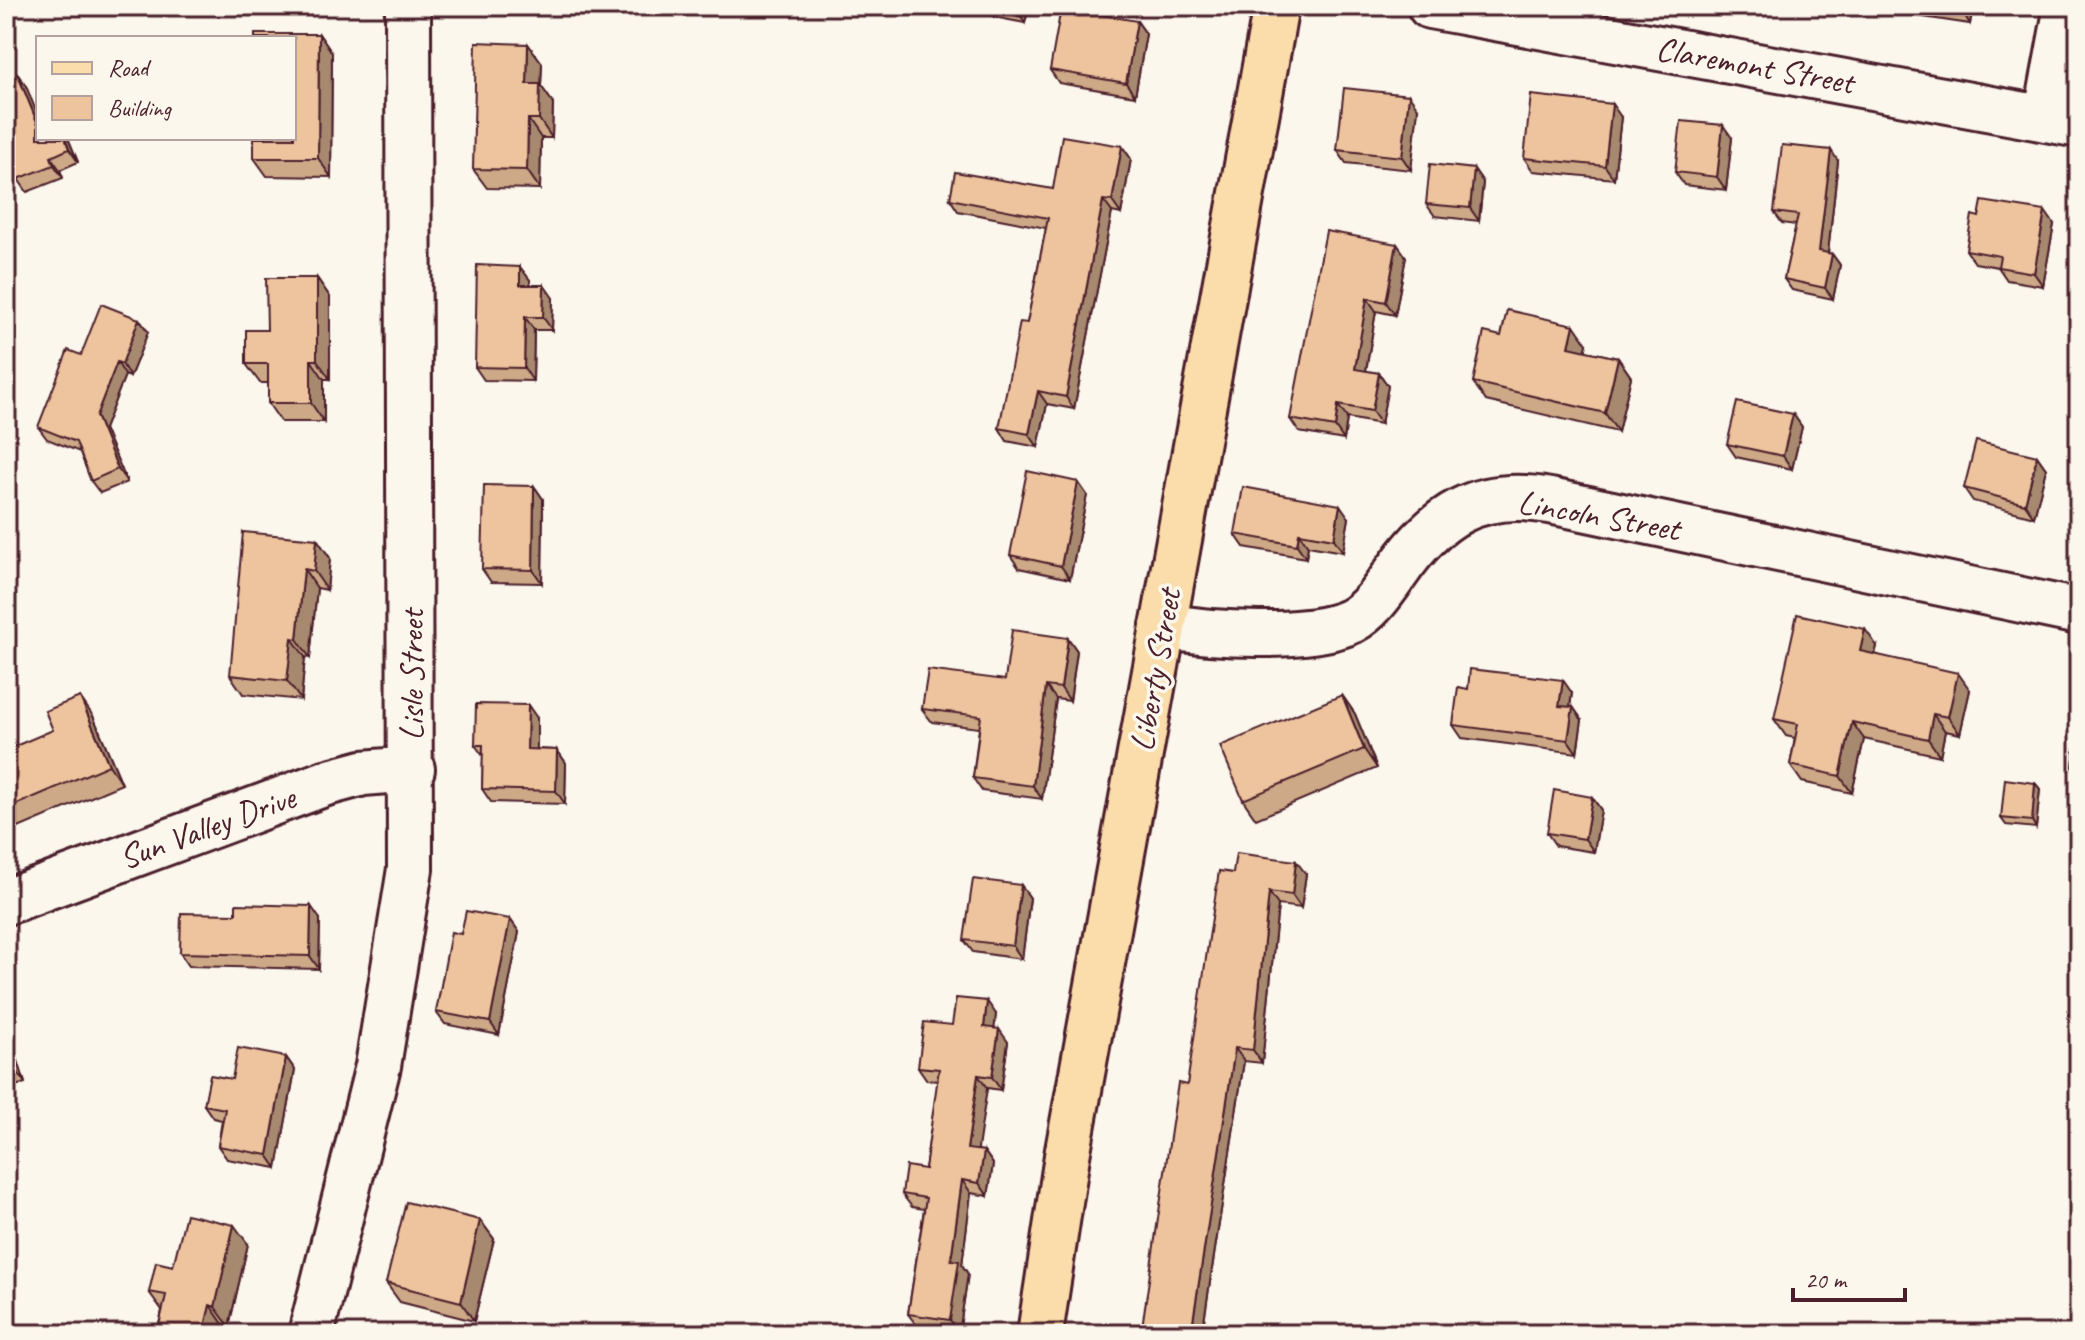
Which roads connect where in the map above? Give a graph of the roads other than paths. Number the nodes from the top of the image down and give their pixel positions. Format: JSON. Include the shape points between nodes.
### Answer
{"nodes":[{"id":1,"x":408,"y":6,"type":"edge"},
{"id":2,"x":1276,"y":6,"type":"edge"},
{"id":3,"x":1430,"y":6,"type":"edge"},
{"id":4,"x":2067,"y":6,"type":"edge"},
{"id":5,"x":2062,"y":122,"type":"edge"},
{"id":6,"x":2079,"y":612,"type":"edge"},
{"id":7,"x":1163,"y":626,"type":"junction"},
{"id":8,"x":412,"y":769,"type":"junction"},
{"id":9,"x":6,"y":902,"type":"edge"},
{"id":10,"x":311,"y":1334,"type":"edge"},
{"id":11,"x":1040,"y":1334,"type":"edge"}],
"edges":[{"from":1,"to":8,"type":"street","name":"Lisle Street"},
{"from":2,"to":7,"type":"main road","name":"Liberty Street"},
{"from":3,"to":5,"type":"street","name":"Claremont Street"},
{"from":4,"to":5,"type":"street"},
{"from":6,"to":7,"type":"street","name":"Lincoln Street","via":[[1511,497],[1467,506],[1441,521],[1416,544],[1368,608],[1338,626],[1210,632]]},
{"from":7,"to":11,"type":"main road","name":"Liberty Street"},
{"from":8,"to":9,"type":"street","name":"Sun Valley Drive","via":[[326,783]]},
{"from":8,"to":10,"type":"street","name":"Lisle Street","via":[[410,869],[384,1031]]}]}
